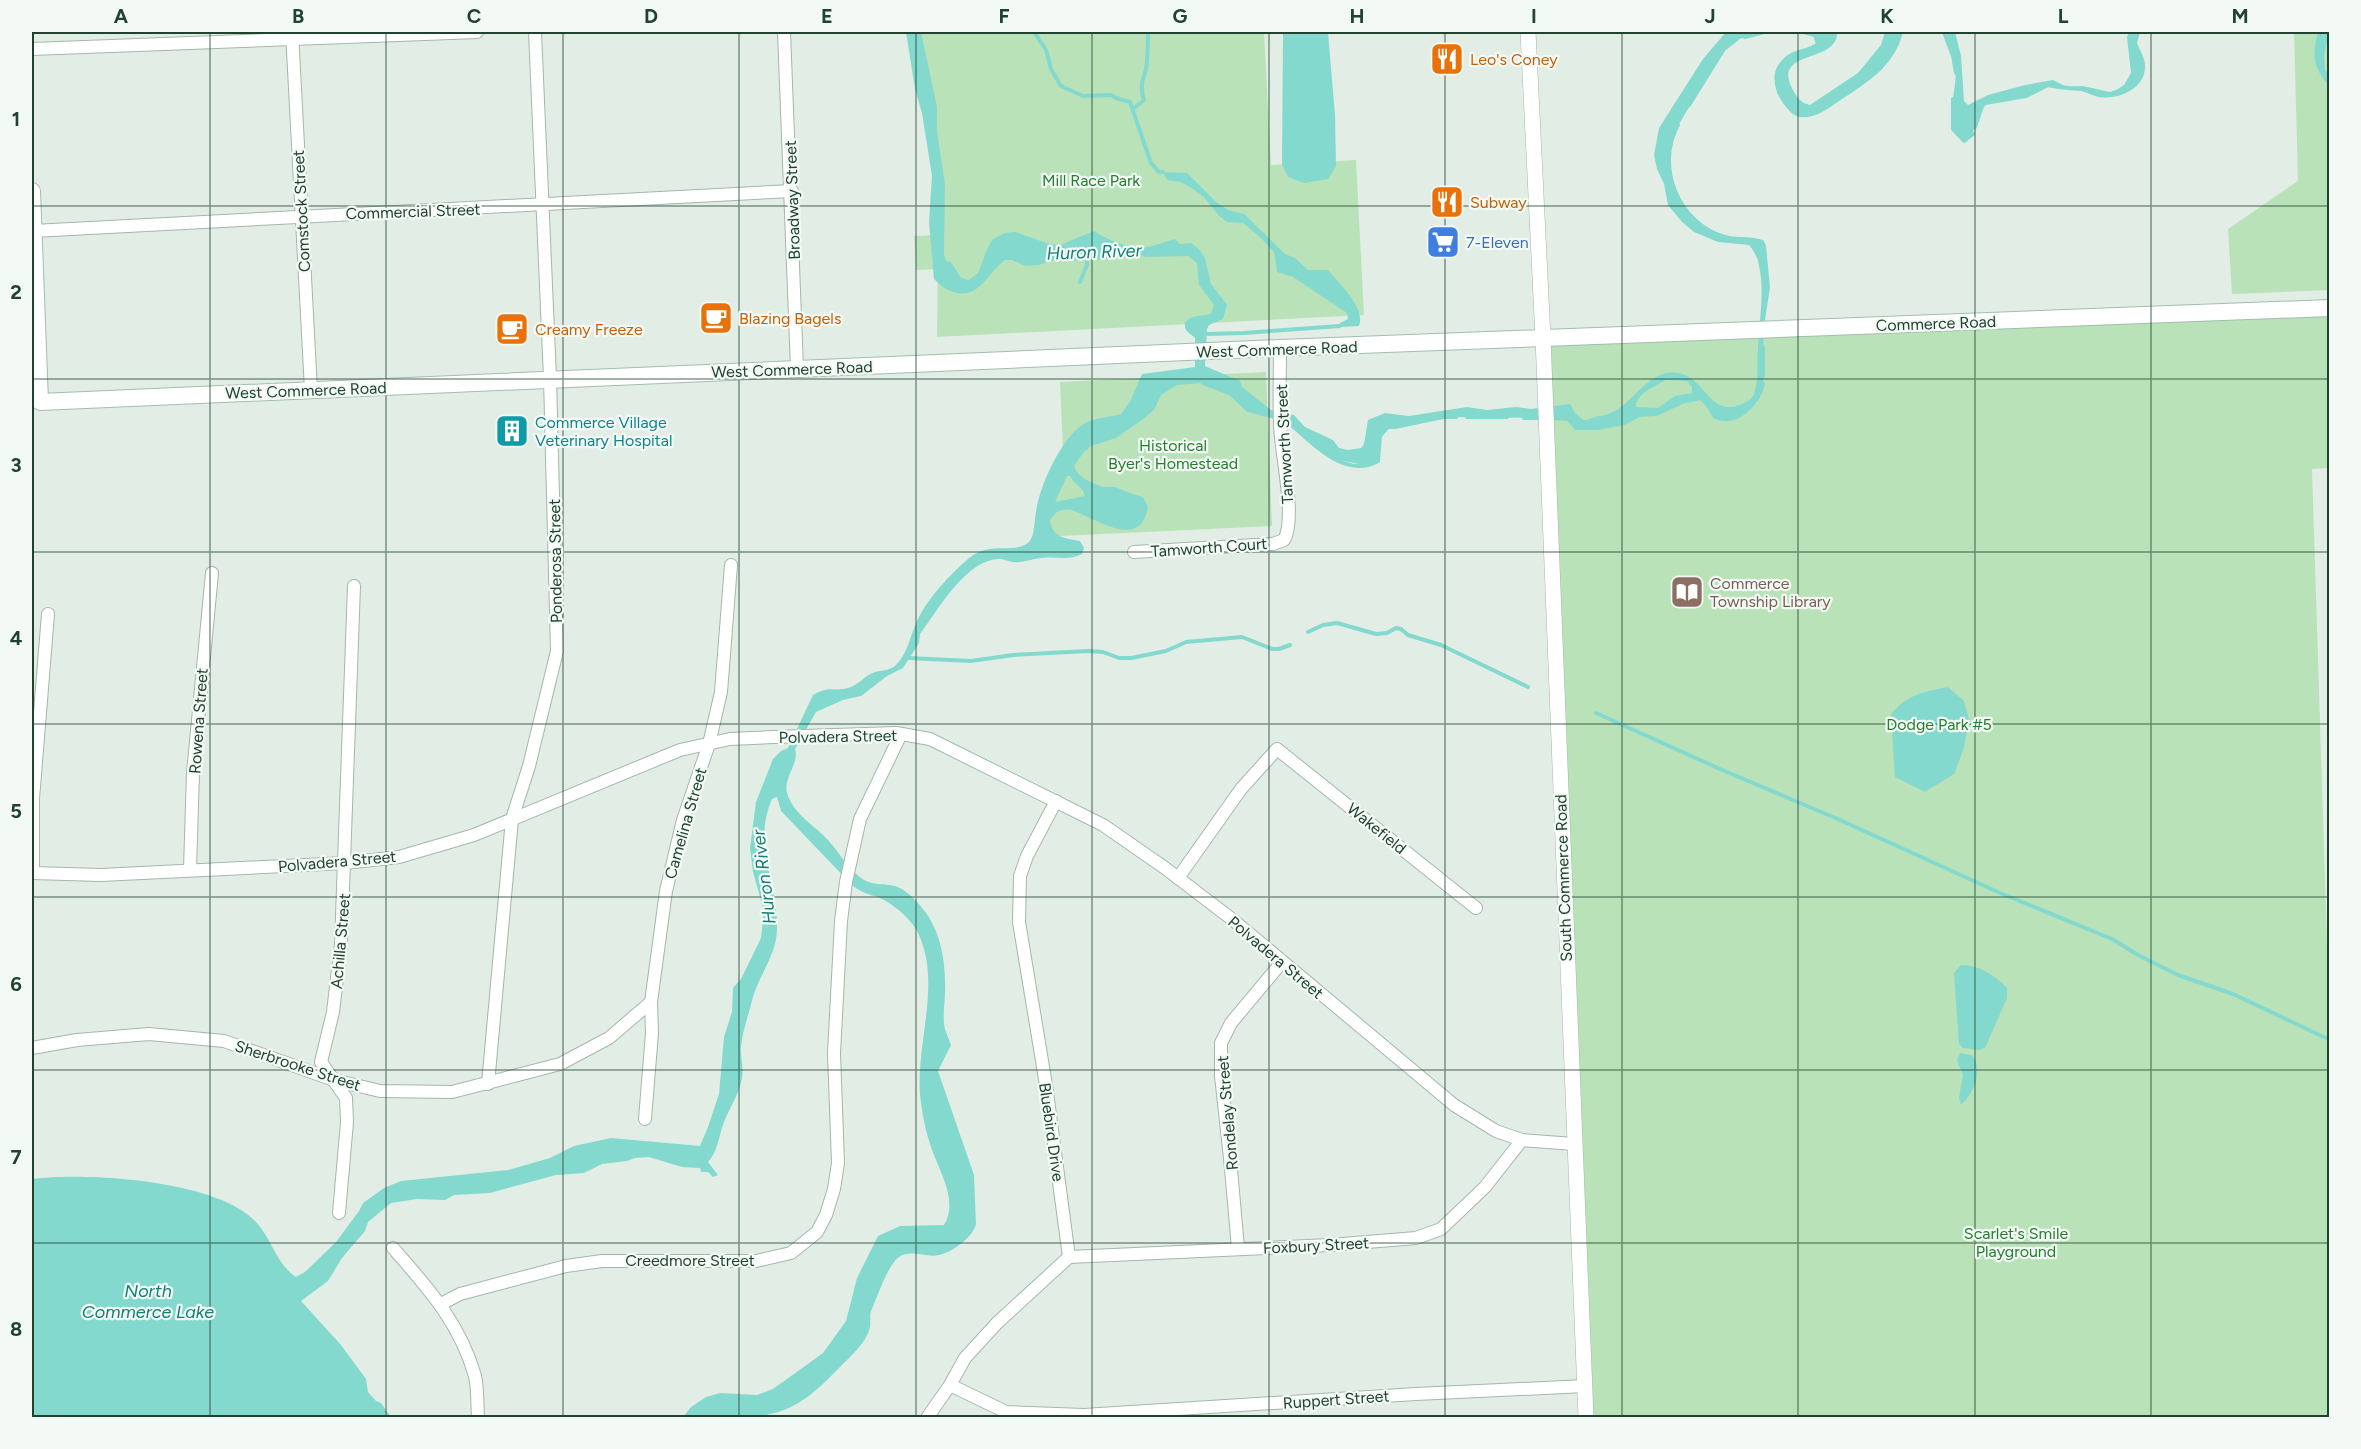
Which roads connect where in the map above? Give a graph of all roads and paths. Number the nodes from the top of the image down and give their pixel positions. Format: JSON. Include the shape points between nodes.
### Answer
{"nodes":[{"id":1,"x":477,"y":32,"type":"edge"},
{"id":2,"x":535,"y":32,"type":"edge"},
{"id":3,"x":784,"y":32,"type":"edge"},
{"id":4,"x":1528,"y":32,"type":"edge"},
{"id":5,"x":292,"y":36,"type":"edge"},
{"id":6,"x":32,"y":49,"type":"edge"},
{"id":7,"x":32,"y":191,"type":"edge"},
{"id":8,"x":792,"y":191,"type":"junction"},
{"id":9,"x":542,"y":206,"type":"junction"},
{"id":10,"x":301,"y":215,"type":"junction"},
{"id":11,"x":33,"y":231,"type":"junction"},
{"id":12,"x":2330,"y":308,"type":"edge"},
{"id":13,"x":1543,"y":338,"type":"junction"},
{"id":14,"x":1280,"y":348,"type":"junction"},
{"id":15,"x":797,"y":369,"type":"junction"},
{"id":16,"x":550,"y":378,"type":"junction"},
{"id":17,"x":311,"y":390,"type":"junction"},
{"id":18,"x":36,"y":402,"type":"edge"},
{"id":19,"x":1284,"y":540,"type":"joint"},
{"id":20,"x":1134,"y":552,"type":"dead end"},
{"id":21,"x":731,"y":565,"type":"dead end"},
{"id":22,"x":212,"y":573,"type":"dead end"},
{"id":23,"x":354,"y":586,"type":"dead end"},
{"id":24,"x":48,"y":614,"type":"dead end"},
{"id":25,"x":901,"y":734,"type":"junction"},
{"id":26,"x":709,"y":744,"type":"junction"},
{"id":27,"x":1056,"y":801,"type":"junction"},
{"id":28,"x":512,"y":819,"type":"junction"},
{"id":29,"x":345,"y":863,"type":"junction"},
{"id":30,"x":190,"y":869,"type":"junction"},
{"id":31,"x":32,"y":873,"type":"edge"},
{"id":32,"x":1178,"y":878,"type":"junction"},
{"id":33,"x":1476,"y":908,"type":"dead end"},
{"id":34,"x":1282,"y":962,"type":"junction"},
{"id":35,"x":651,"y":1002,"type":"junction"},
{"id":36,"x":32,"y":1048,"type":"edge"},
{"id":37,"x":334,"y":1080,"type":"junction"},
{"id":38,"x":488,"y":1084,"type":"junction"},
{"id":39,"x":645,"y":1119,"type":"dead end"},
{"id":40,"x":1522,"y":1140,"type":"junction"},
{"id":41,"x":1574,"y":1144,"type":"junction"},
{"id":42,"x":339,"y":1213,"type":"dead end"},
{"id":43,"x":393,"y":1248,"type":"dead end"},
{"id":44,"x":1238,"y":1248,"type":"junction"},
{"id":45,"x":1069,"y":1257,"type":"junction"},
{"id":46,"x":441,"y":1304,"type":"junction"},
{"id":47,"x":950,"y":1385,"type":"junction"},
{"id":48,"x":1585,"y":1386,"type":"junction"},
{"id":49,"x":478,"y":1418,"type":"edge"},
{"id":50,"x":927,"y":1418,"type":"edge"},
{"id":51,"x":1586,"y":1418,"type":"edge"}],
"edges":[{"from":1,"to":5,"type":"street"},
{"from":2,"to":9,"type":"street","name":"Ponderosa Street"},
{"from":3,"to":8,"type":"street","name":"Broadway Street"},
{"from":4,"to":13,"type":"street","name":"South Commerce Road"},
{"from":5,"to":6,"type":"street"},
{"from":5,"to":10,"type":"street","name":"Comstock Street"},
{"from":7,"to":11,"type":"main road"},
{"from":8,"to":9,"type":"street","name":"Commercial Street"},
{"from":8,"to":15,"type":"street","name":"Broadway Street"},
{"from":9,"to":10,"type":"street","name":"Commercial Street"},
{"from":9,"to":16,"type":"street","name":"Ponderosa Street"},
{"from":10,"to":11,"type":"street","name":"Commercial Street"},
{"from":10,"to":17,"type":"street","name":"Comstock Street"},
{"from":11,"to":18,"type":"main road"},
{"from":12,"to":13,"type":"main road","name":"Commerce Road"},
{"from":13,"to":14,"type":"main road","name":"West Commerce Road"},
{"from":13,"to":41,"type":"street","name":"South Commerce Road"},
{"from":14,"to":15,"type":"main road","name":"West Commerce Road"},
{"from":14,"to":19,"type":"street","name":"Tamworth Street","via":[[1280,424],[1288,531]]},
{"from":15,"to":16,"type":"main road","name":"West Commerce Road"},
{"from":16,"to":17,"type":"main road","name":"West Commerce Road"},
{"from":16,"to":28,"type":"street","name":"Ponderosa Street","via":[[557,651]]},
{"from":17,"to":18,"type":"main road","name":"West Commerce Road"},
{"from":19,"to":20,"type":"street","name":"Tamworth Court","via":[[1273,544]]},
{"from":21,"to":26,"type":"street","name":"Camelina Street","via":[[721,692]]},
{"from":22,"to":30,"type":"street","name":"Rowena Street","via":[[193,773]]},
{"from":23,"to":29,"type":"street","name":"Achilla Street"},
{"from":24,"to":31,"type":"street","via":[[33,799]]},
{"from":25,"to":26,"type":"street","name":"Polvadera Street","via":[[730,739]]},
{"from":25,"to":27,"type":"street","name":"Polvadera Street","via":[[930,739]]},
{"from":25,"to":46,"type":"street","name":"Creedmore Street","via":[[860,819],[846,882],[834,1053],[838,1163],[832,1197],[817,1232],[791,1253],[756,1261],[602,1261],[566,1266],[460,1294]]},
{"from":26,"to":28,"type":"street","name":"Polvadera Street","via":[[680,750]]},
{"from":26,"to":35,"type":"street","name":"Camelina Street","via":[[683,820],[666,891]]},
{"from":27,"to":32,"type":"street","name":"Polvadera Street","via":[[1103,825]]},
{"from":27,"to":45,"type":"street","name":"Bluebird Drive","via":[[1020,876],[1018,922],[1046,1085]]},
{"from":28,"to":29,"type":"street","name":"Polvadera Street","via":[[474,835],[399,857]]},
{"from":28,"to":38,"type":"street","name":"Ponderosa Street"},
{"from":29,"to":30,"type":"street","name":"Polvadera Street"},
{"from":29,"to":37,"type":"street","name":"Achilla Street","via":[[333,1012],[321,1062]]},
{"from":30,"to":31,"type":"street","name":"Polvadera Street","via":[[101,875]]},
{"from":32,"to":33,"type":"street","name":"Wakefield","via":[[1241,789],[1277,749]]},
{"from":32,"to":34,"type":"street","name":"Polvadera Street"},
{"from":34,"to":40,"type":"street","name":"Polvadera Street","via":[[1454,1105],[1496,1131]]},
{"from":34,"to":44,"type":"street","name":"Rondelay Street","via":[[1231,1023],[1221,1043]]},
{"from":35,"to":38,"type":"street","name":"Sherbrooke Street","via":[[609,1038],[560,1064]]},
{"from":35,"to":39,"type":"street","name":"Camelina Street"},
{"from":36,"to":37,"type":"street","name":"Sherbrooke Street","via":[[149,1034],[224,1041]]},
{"from":37,"to":38,"type":"street","name":"Sherbrooke Street","via":[[380,1091],[452,1092]]},
{"from":37,"to":42,"type":"street","name":"Achilla Street","via":[[346,1098],[347,1122]]},
{"from":40,"to":41,"type":"street","name":"Polvadera Street"},
{"from":40,"to":44,"type":"street","name":"Foxbury Street","via":[[1485,1187],[1441,1229],[1416,1239]]},
{"from":41,"to":48,"type":"street","name":"South Commerce Road"},
{"from":43,"to":46,"type":"street"},
{"from":44,"to":45,"type":"street","name":"Foxbury Street"},
{"from":45,"to":47,"type":"street","via":[[997,1323],[966,1358]]},
{"from":46,"to":49,"type":"street","via":[[458,1333],[475,1377]]},
{"from":47,"to":48,"type":"street","name":"Ruppert Street","via":[[1006,1412],[1084,1415]]},
{"from":47,"to":50,"type":"street"},
{"from":48,"to":51,"type":"street","name":"South Commerce Road"}]}
